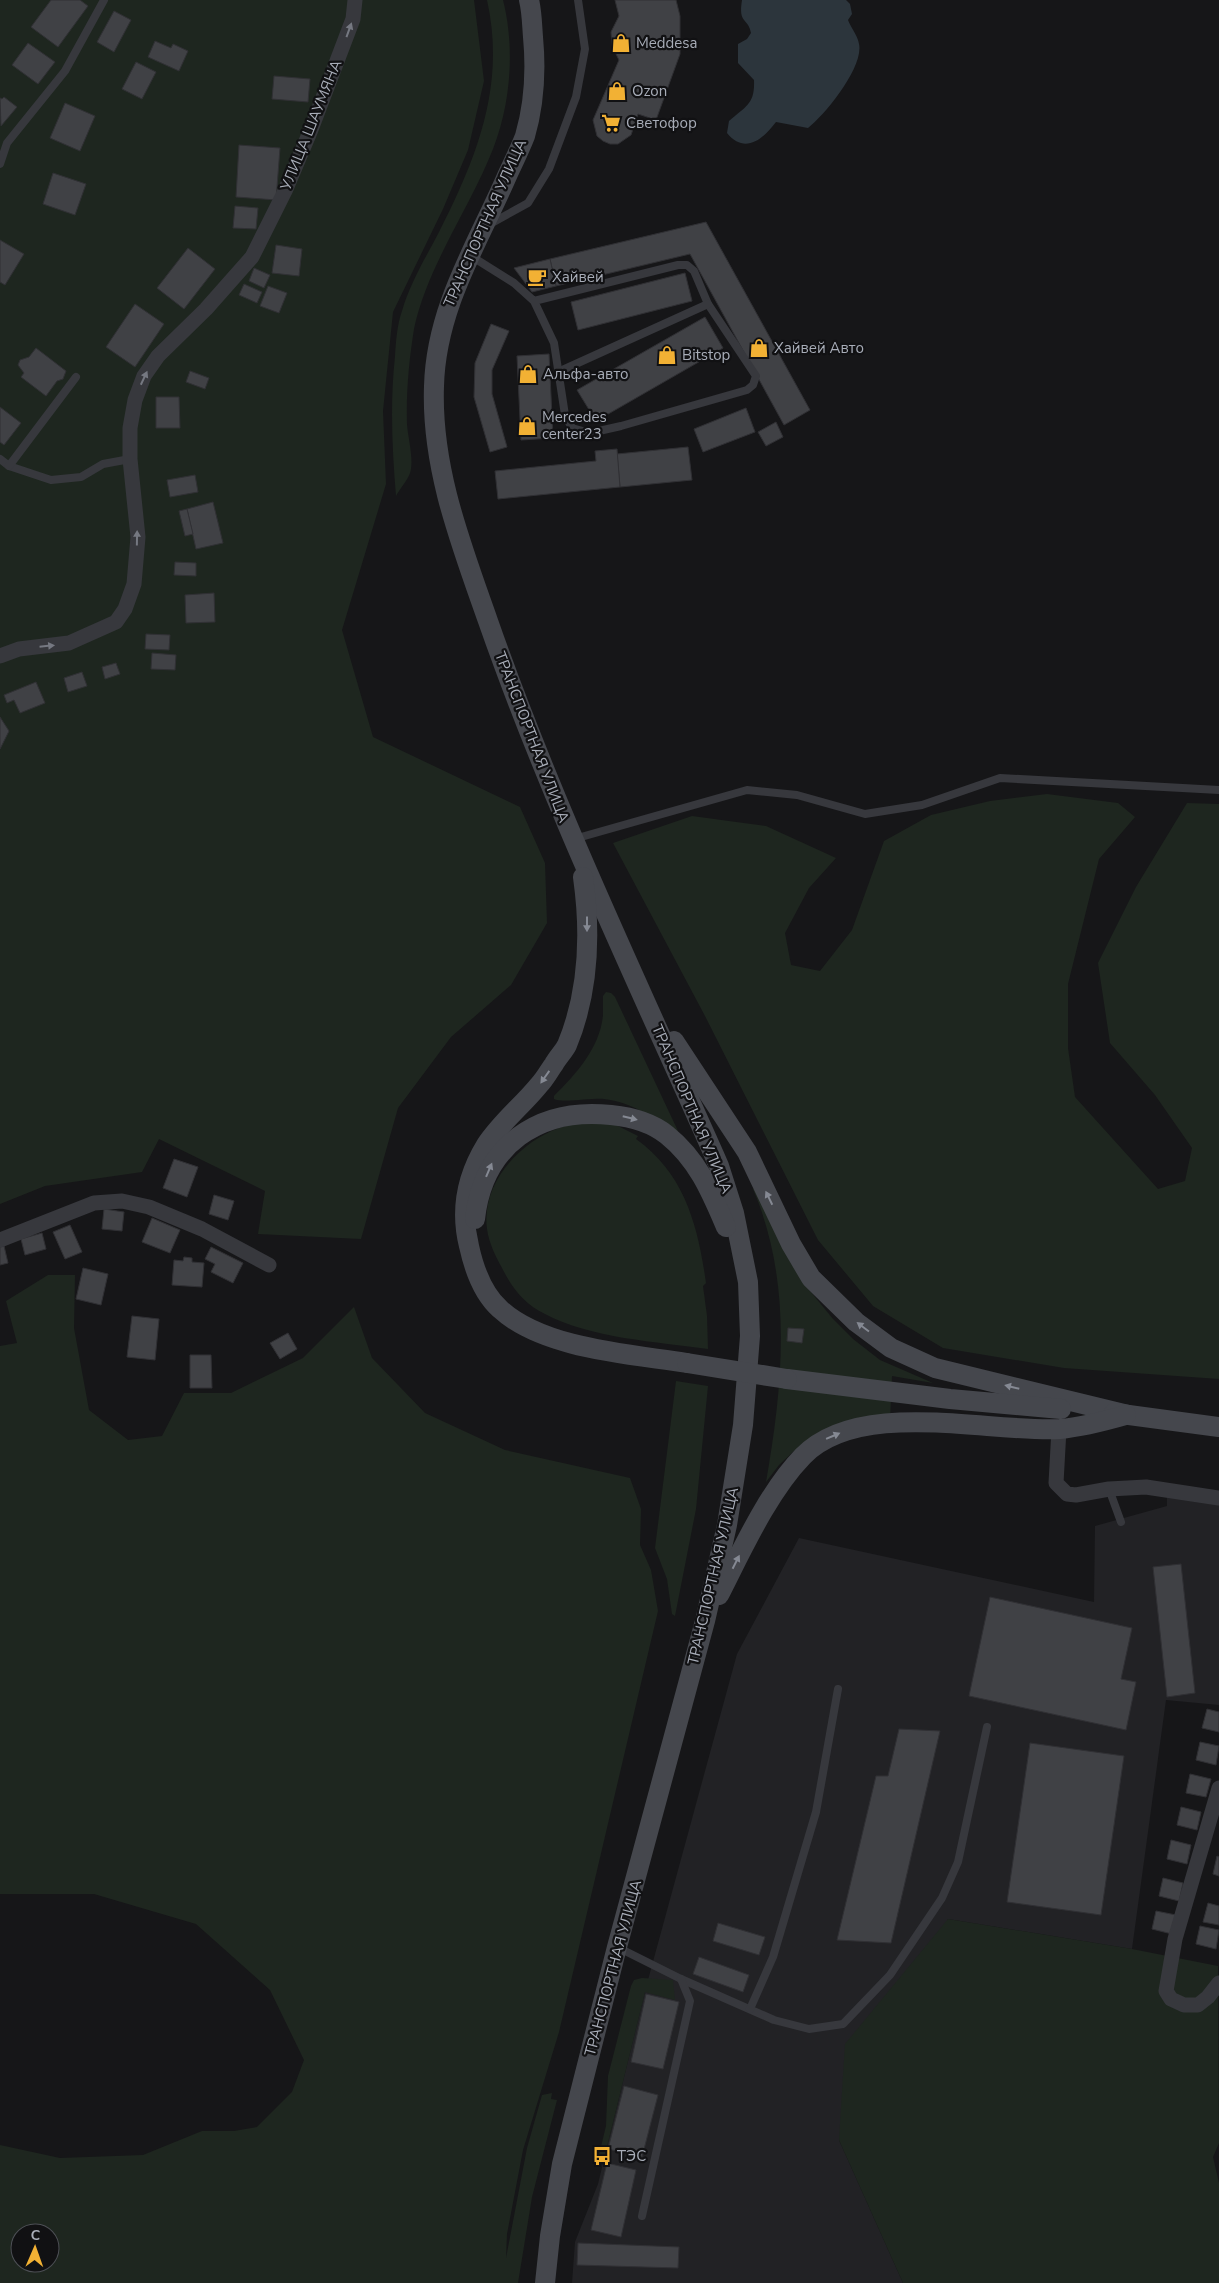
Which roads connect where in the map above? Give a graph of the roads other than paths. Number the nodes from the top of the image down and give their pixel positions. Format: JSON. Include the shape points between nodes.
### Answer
{"nodes":[{"id":1,"x":104,"y":0,"type":"edge"},
{"id":2,"x":356,"y":0,"type":"edge"},
{"id":3,"x":529,"y":0,"type":"edge"},
{"id":4,"x":578,"y":0,"type":"edge"},
{"id":5,"x":0,"y":164,"type":"edge"},
{"id":6,"x":484,"y":227,"type":"junction"},
{"id":7,"x":469,"y":256,"type":"junction"},
{"id":8,"x":534,"y":301,"type":"junction"},
{"id":9,"x":708,"y":304,"type":"junction"},
{"id":10,"x":558,"y":372,"type":"junction"},
{"id":11,"x":76,"y":377,"type":"dead end"},
{"id":12,"x":0,"y":459,"type":"edge"},
{"id":13,"x":130,"y":459,"type":"junction"},
{"id":14,"x":9,"y":466,"type":"junction"},
{"id":15,"x":0,"y":656,"type":"edge"},
{"id":16,"x":1219,"y":790,"type":"edge"},
{"id":17,"x":572,"y":839,"type":"junction"},
{"id":18,"x":581,"y":858,"type":"junction"},
{"id":19,"x":643,"y":995,"type":"junction"},
{"id":20,"x":0,"y":1240,"type":"edge"},
{"id":21,"x":269,"y":1265,"type":"dead end"},
{"id":22,"x":474,"y":1269,"type":"junction"},
{"id":23,"x":748,"y":1282,"type":"junction"},
{"id":24,"x":1128,"y":1415,"type":"junction"},
{"id":25,"x":1214,"y":1425,"type":"edge"},
{"id":26,"x":1059,"y":1429,"type":"junction"},
{"id":27,"x":1109,"y":1489,"type":"junction"},
{"id":28,"x":1219,"y":1498,"type":"edge"},
{"id":29,"x":1121,"y":1522,"type":"dead end"},
{"id":30,"x":705,"y":1621,"type":"junction"},
{"id":31,"x":838,"y":1689,"type":"dead end"},
{"id":32,"x":987,"y":1727,"type":"dead end"},
{"id":33,"x":1219,"y":1788,"type":"edge"},
{"id":34,"x":617,"y":1947,"type":"junction"},
{"id":35,"x":681,"y":1979,"type":"junction"},
{"id":36,"x":1219,"y":1983,"type":"edge"},
{"id":37,"x":750,"y":2009,"type":"junction"},
{"id":38,"x":642,"y":2216,"type":"dead end"},
{"id":39,"x":545,"y":2283,"type":"edge"}],
"edges":[{"from":1,"to":5,"type":"lane","via":[[65,72],[7,143]]},
{"from":13,"to":2,"type":"street","name":"УЛИЦА ШАУМЯНА","one_way":true,"via":[[130,428],[144,376],[158,356],[252,257],[313,124],[350,27]]},
{"from":3,"to":6,"type":"main road","name":"ТРАНСПОРТНАЯ УЛИЦА","via":[[535,54],[525,136]]},
{"from":4,"to":6,"type":"lane","via":[[585,49],[576,97],[549,169],[528,203]]},
{"from":6,"to":7,"type":"main road","name":"ТРАНСПОРТНАЯ УЛИЦА"},
{"from":7,"to":8,"type":"lane","via":[[514,283]]},
{"from":7,"to":17,"type":"main road","name":"ТРАНСПОРТНАЯ УЛИЦА","via":[[444,315],[437,347],[433,422],[439,467],[503,663]]},
{"from":8,"to":9,"type":"lane","via":[[687,266],[694,271]]},
{"from":8,"to":10,"type":"lane","via":[[554,343]]},
{"from":9,"to":10,"type":"lane"},
{"from":9,"to":10,"type":"lane","via":[[756,376],[754,385],[747,390],[590,432],[572,428],[565,415]]},
{"from":11,"to":14,"type":"lane"},
{"from":12,"to":14,"type":"lane"},
{"from":13,"to":14,"type":"lane","via":[[103,464],[81,477],[51,480]]},
{"from":15,"to":13,"type":"street","name":"УЛИЦА ШАУМЯНА","one_way":true,"via":[[19,649],[69,643],[116,622],[125,609],[134,584],[138,537]]},
{"from":16,"to":17,"type":"lane","via":[[1000,778],[922,806],[865,814],[797,795],[747,790]]},
{"from":17,"to":18,"type":"main road","name":"ТРАНСПОРТНАЯ УЛИЦА"},
{"from":18,"to":19,"type":"main road","name":"ТРАНСПОРТНАЯ УЛИЦА"},
{"from":18,"to":22,"type":"main road","one_way":true,"via":[[587,904],[587,959],[581,1004],[566,1047],[539,1085],[507,1117],[474,1167],[464,1214]]},
{"from":19,"to":23,"type":"main road","name":"ТРАНСПОРТНАЯ УЛИЦА","via":[[718,1166],[734,1213]]},
{"from":24,"to":19,"type":"main road","one_way":true,"via":[[935,1368],[891,1348],[856,1322],[811,1278],[747,1152]]},
{"from":20,"to":21,"type":"street","via":[[94,1203],[122,1201],[149,1207],[202,1229]]},
{"from":22,"to":23,"type":"main road","one_way":true,"via":[[476,1210],[494,1160],[508,1144],[541,1122],[566,1115],[597,1113],[647,1123],[684,1150],[698,1166],[713,1195]]},
{"from":22,"to":24,"type":"main road","bridge":true,"via":[[500,1309],[542,1335],[619,1352],[787,1379],[950,1399]]},
{"from":23,"to":30,"type":"main road","name":"ТРАНСПОРТНАЯ УЛИЦА","via":[[750,1336],[742,1425],[728,1525]]},
{"from":24,"to":25,"type":"main road"},
{"from":24,"to":26,"type":"main road","via":[[1092,1425]]},
{"from":26,"to":27,"type":"street","via":[[1055,1475],[1060,1489],[1076,1495]]},
{"from":30,"to":26,"type":"main road","one_way":true,"via":[[770,1501],[804,1456],[827,1438],[858,1426],[895,1423]]},
{"from":27,"to":28,"type":"street","via":[[1146,1487]]},
{"from":27,"to":29,"type":"lane"},
{"from":30,"to":34,"type":"main road","name":"ТРАНСПОРТНАЯ УЛИЦА"},
{"from":31,"to":37,"type":"lane","via":[[816,1812],[773,1957]]},
{"from":32,"to":37,"type":"lane","via":[[958,1862],[942,1898],[890,1975],[843,2024],[809,2029],[774,2020]]},
{"from":33,"to":36,"type":"street","via":[[1175,1939],[1166,1991],[1171,2000],[1184,2005],[1198,2005]]},
{"from":34,"to":35,"type":"lane"},
{"from":34,"to":39,"type":"main road","name":"ТРАНСПОРТНАЯ УЛИЦА","via":[[562,2164]]},
{"from":35,"to":37,"type":"lane"},
{"from":35,"to":38,"type":"lane","via":[[690,2001]]}]}
